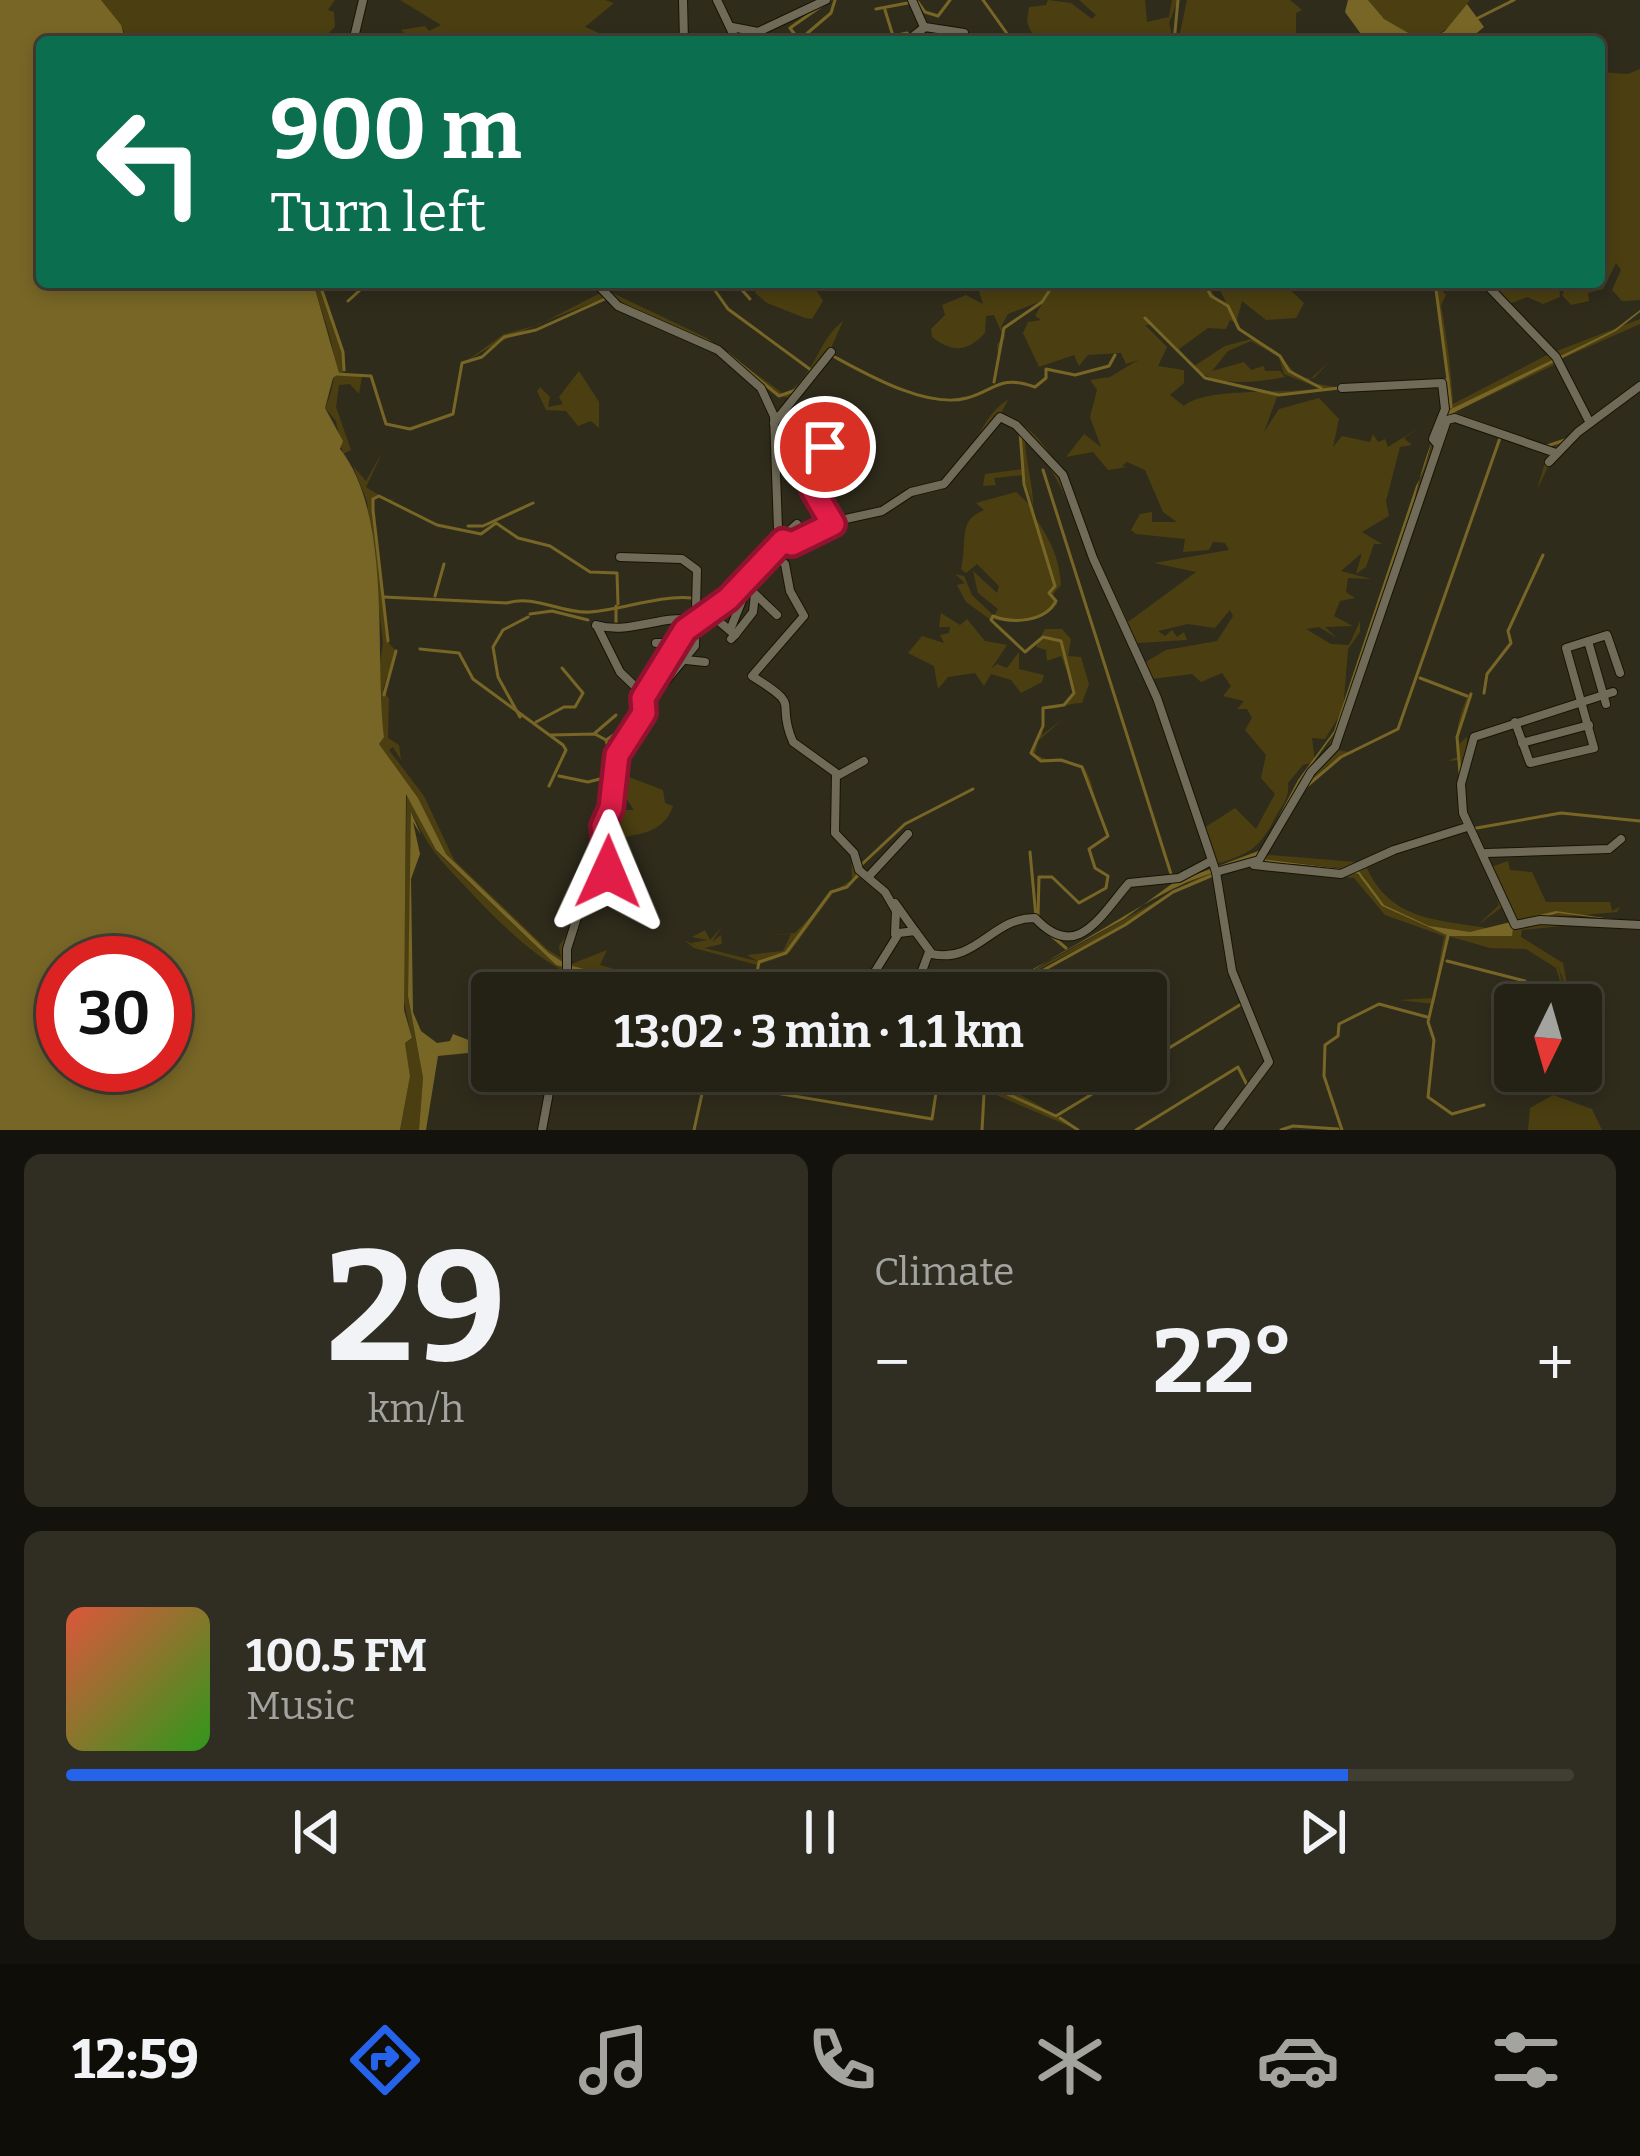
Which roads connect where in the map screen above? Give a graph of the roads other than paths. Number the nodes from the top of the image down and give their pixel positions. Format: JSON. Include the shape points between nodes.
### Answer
{"nodes":[{"id":1,"x":363,"y":0,"type":"edge"},
{"id":2,"x":683,"y":0,"type":"edge"},
{"id":3,"x":718,"y":0,"type":"edge"},
{"id":4,"x":826,"y":0,"type":"edge"},
{"id":5,"x":912,"y":0,"type":"edge"},
{"id":6,"x":732,"y":27,"type":"junction"},
{"id":7,"x":924,"y":27,"type":"junction"},
{"id":8,"x":964,"y":33,"type":"dead end"},
{"id":9,"x":354,"y":36,"type":"edge"},
{"id":10,"x":684,"y":36,"type":"edge"},
{"id":11,"x":735,"y":36,"type":"edge"},
{"id":12,"x":913,"y":36,"type":"edge"},
{"id":13,"x":601,"y":288,"type":"edge"},
{"id":14,"x":1490,"y":288,"type":"edge"},
{"id":15,"x":831,"y":352,"type":"dead end"},
{"id":16,"x":1640,"y":386,"type":"edge"},
{"id":17,"x":1342,"y":388,"type":"dead end"},
{"id":18,"x":1590,"y":423,"type":"junction"},
{"id":19,"x":773,"y":424,"type":"junction"},
{"id":20,"x":826,"y":444,"type":"dead end"},
{"id":21,"x":1438,"y":445,"type":"junction"},
{"id":22,"x":797,"y":524,"type":"dead end"},
{"id":23,"x":833,"y":524,"type":"junction"},
{"id":24,"x":782,"y":540,"type":"junction"},
{"id":25,"x":770,"y":552,"type":"junction"},
{"id":26,"x":620,"y":557,"type":"dead end"},
{"id":27,"x":742,"y":585,"type":"junction"},
{"id":28,"x":708,"y":612,"type":"junction"},
{"id":29,"x":777,"y":616,"type":"dead end"},
{"id":30,"x":696,"y":619,"type":"junction"},
{"id":31,"x":732,"y":635,"type":"junction"},
{"id":32,"x":1588,"y":641,"type":"junction"},
{"id":33,"x":656,"y":643,"type":"dead end"},
{"id":34,"x":675,"y":643,"type":"junction"},
{"id":35,"x":686,"y":660,"type":"junction"},
{"id":36,"x":705,"y":662,"type":"dead end"},
{"id":37,"x":1620,"y":673,"type":"dead end"},
{"id":38,"x":659,"y":689,"type":"dead end"},
{"id":39,"x":645,"y":696,"type":"junction"},
{"id":40,"x":1581,"y":702,"type":"junction"},
{"id":41,"x":1515,"y":722,"type":"junction"},
{"id":42,"x":1589,"y":725,"type":"junction"},
{"id":43,"x":1522,"y":743,"type":"junction"},
{"id":44,"x":864,"y":761,"type":"dead end"},
{"id":45,"x":836,"y":776,"type":"junction"},
{"id":46,"x":1467,"y":827,"type":"junction"},
{"id":47,"x":908,"y":834,"type":"dead end"},
{"id":48,"x":1621,"y":839,"type":"dead end"},
{"id":49,"x":1486,"y":853,"type":"junction"},
{"id":50,"x":1254,"y":865,"type":"junction"},
{"id":51,"x":1214,"y":867,"type":"junction"},
{"id":52,"x":869,"y":876,"type":"junction"},
{"id":53,"x":885,"y":892,"type":"junction"},
{"id":54,"x":1640,"y":925,"type":"edge"},
{"id":55,"x":915,"y":931,"type":"junction"},
{"id":56,"x":896,"y":934,"type":"junction"},
{"id":57,"x":929,"y":952,"type":"junction"},
{"id":58,"x":567,"y":972,"type":"edge"},
{"id":59,"x":874,"y":972,"type":"edge"},
{"id":60,"x":921,"y":972,"type":"edge"},
{"id":61,"x":549,"y":1092,"type":"edge"},
{"id":62,"x":542,"y":1130,"type":"edge"},
{"id":63,"x":1218,"y":1130,"type":"edge"}],
"edges":[{"from":1,"to":9,"type":"street"},
{"from":2,"to":10,"type":"street"},
{"from":3,"to":6,"type":"street"},
{"from":4,"to":6,"type":"street","via":[[758,32]]},
{"from":5,"to":7,"type":"street"},
{"from":6,"to":11,"type":"street"},
{"from":7,"to":8,"type":"street"},
{"from":7,"to":12,"type":"street"},
{"from":13,"to":19,"type":"street","via":[[619,306],[697,338],[743,368],[765,394]]},
{"from":14,"to":18,"type":"street","via":[[1556,358]]},
{"from":15,"to":19,"type":"street"},
{"from":16,"to":18,"type":"street"},
{"from":17,"to":21,"type":"street","via":[[1442,383]]},
{"from":18,"to":21,"type":"street","via":[[1552,458],[1455,418]]},
{"from":19,"to":24,"type":"street"},
{"from":20,"to":23,"type":"street","via":[[813,486]]},
{"from":21,"to":50,"type":"street","via":[[1335,747]]},
{"from":22,"to":24,"type":"street"},
{"from":23,"to":24,"type":"street","via":[[792,544]]},
{"from":23,"to":51,"type":"street","via":[[944,484],[996,419],[1016,424],[1067,485],[1157,698]]},
{"from":24,"to":25,"type":"street"},
{"from":25,"to":27,"type":"street"},
{"from":25,"to":45,"type":"street","via":[[787,568],[804,616],[752,676],[779,690],[790,739]]},
{"from":26,"to":30,"type":"street","via":[[692,564]]},
{"from":27,"to":28,"type":"street"},
{"from":27,"to":31,"type":"street"},
{"from":28,"to":30,"type":"street"},
{"from":28,"to":31,"type":"street"},
{"from":29,"to":31,"type":"street","via":[[755,594],[753,612]]},
{"from":30,"to":34,"type":"street"},
{"from":30,"to":35,"type":"street"},
{"from":30,"to":39,"type":"street","via":[[623,630],[596,625],[620,672]]},
{"from":32,"to":37,"type":"street","via":[[1609,636]]},
{"from":32,"to":40,"type":"street","via":[[1566,648]]},
{"from":32,"to":40,"type":"street","via":[[1608,697]]},
{"from":33,"to":34,"type":"street"},
{"from":34,"to":39,"type":"street"},
{"from":35,"to":36,"type":"street"},
{"from":35,"to":38,"type":"street"},
{"from":39,"to":58,"type":"street","via":[[644,713],[617,755],[603,826],[608,872],[579,910]]},
{"from":40,"to":41,"type":"street"},
{"from":40,"to":42,"type":"street"},
{"from":41,"to":43,"type":"street"},
{"from":41,"to":46,"type":"street","via":[[1471,740],[1460,790]]},
{"from":42,"to":43,"type":"street"},
{"from":42,"to":43,"type":"street","via":[[1594,748],[1530,763]]},
{"from":44,"to":45,"type":"street"},
{"from":45,"to":52,"type":"street","via":[[835,833]]},
{"from":46,"to":49,"type":"street"},
{"from":46,"to":50,"type":"street","via":[[1341,874]]},
{"from":47,"to":52,"type":"street"},
{"from":48,"to":49,"type":"street","via":[[1609,849]]},
{"from":49,"to":54,"type":"street","via":[[1489,878],[1515,925]]},
{"from":50,"to":51,"type":"street"},
{"from":51,"to":57,"type":"street","via":[[1129,883],[1076,936],[1054,937],[1028,918],[1006,922],[959,955]]},
{"from":51,"to":63,"type":"street","via":[[1232,970],[1269,1062]]},
{"from":52,"to":53,"type":"street"},
{"from":53,"to":55,"type":"street"},
{"from":53,"to":56,"type":"street","via":[[896,910]]},
{"from":55,"to":56,"type":"street"},
{"from":55,"to":57,"type":"street"},
{"from":56,"to":59,"type":"street"},
{"from":57,"to":60,"type":"street"},
{"from":61,"to":62,"type":"street"}]}
